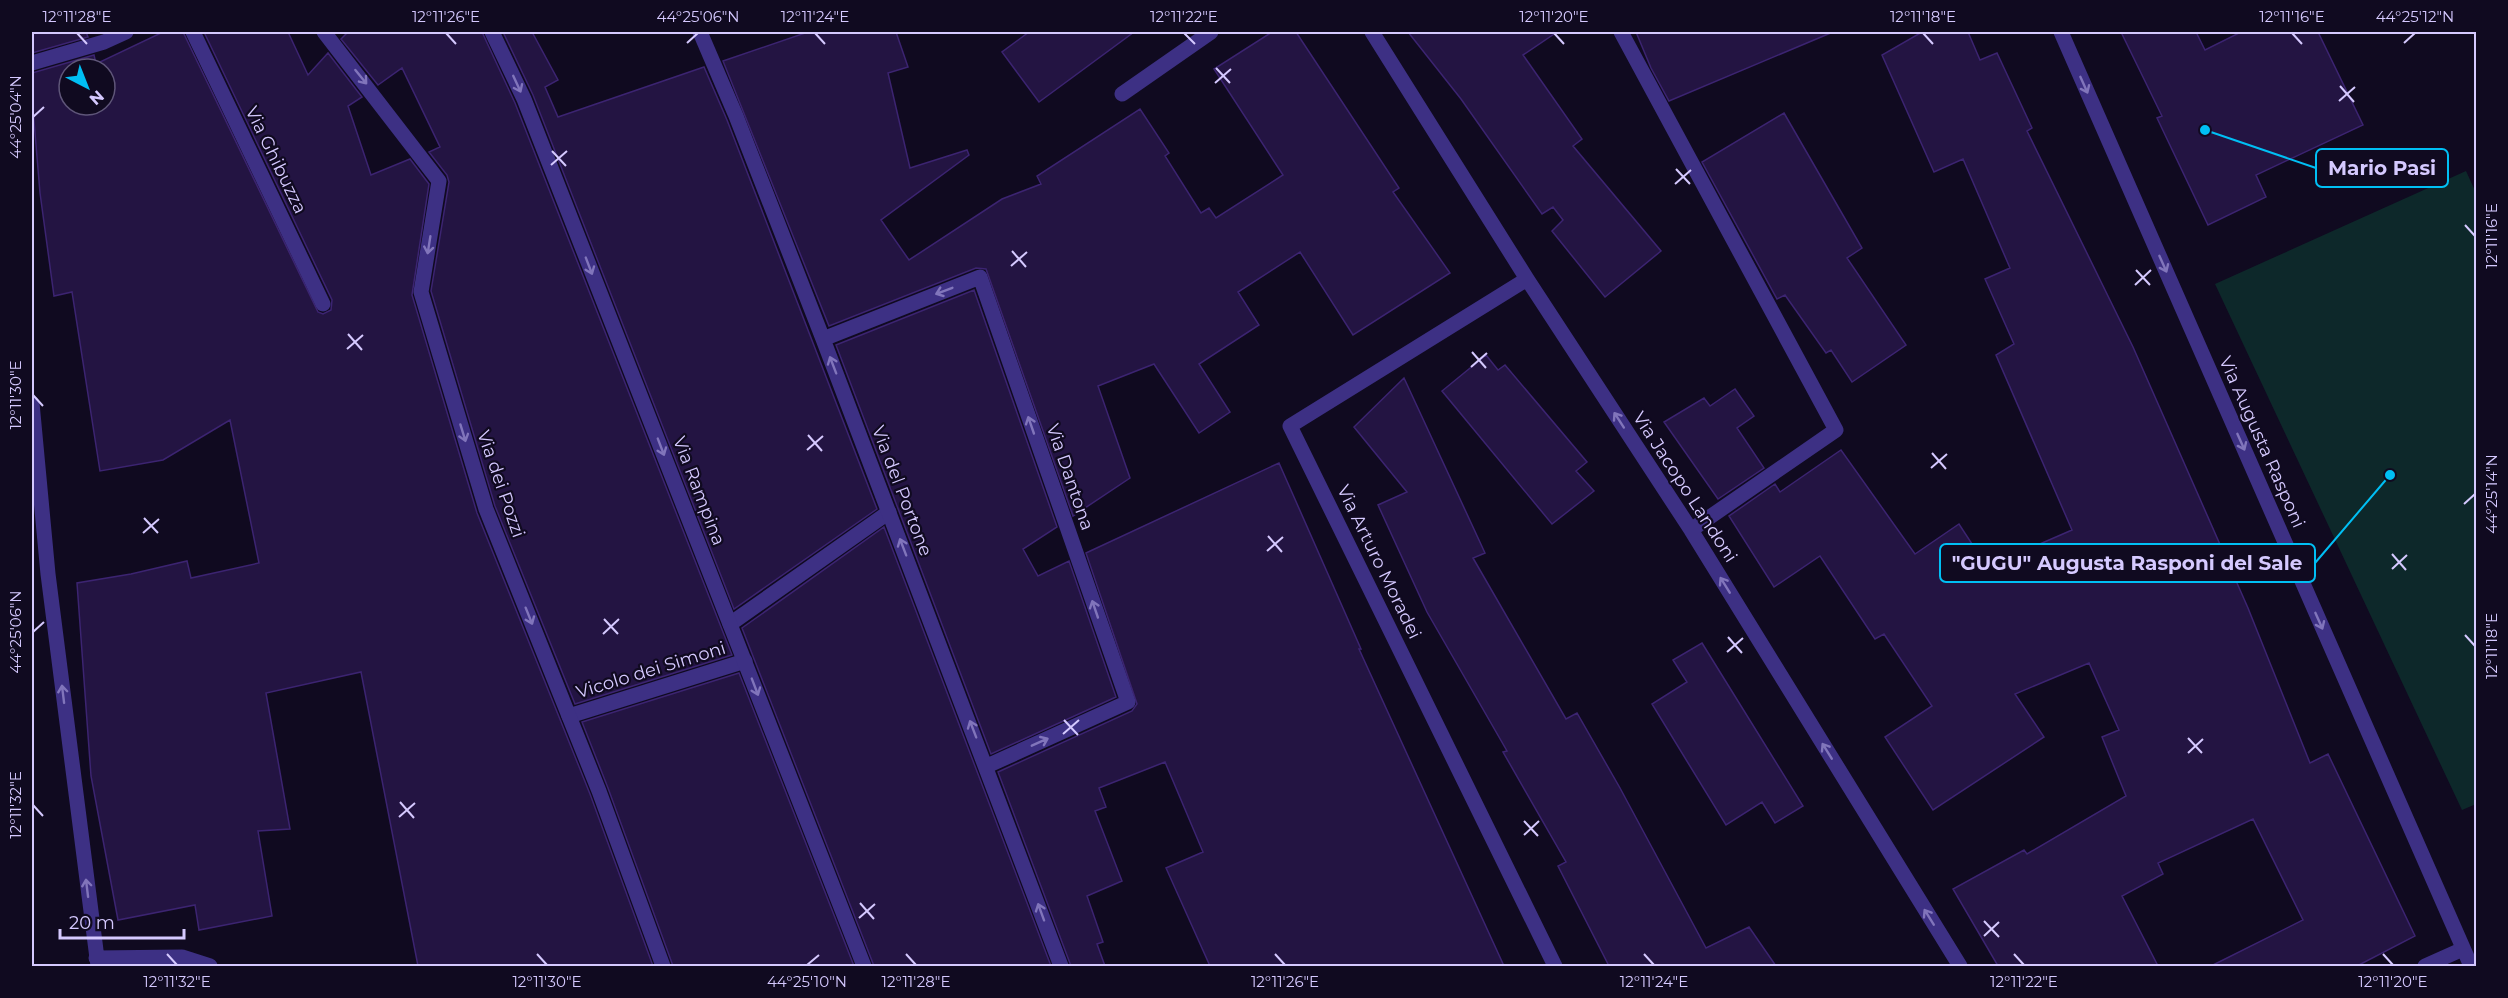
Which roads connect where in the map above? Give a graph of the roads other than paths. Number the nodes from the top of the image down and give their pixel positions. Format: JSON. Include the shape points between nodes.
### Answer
{"nodes":[{"id":1,"x":126,"y":32,"type":"edge"},
{"id":2,"x":193,"y":32,"type":"edge"},
{"id":3,"x":324,"y":32,"type":"edge"},
{"id":4,"x":492,"y":32,"type":"edge"},
{"id":5,"x":700,"y":32,"type":"edge"},
{"id":6,"x":1211,"y":32,"type":"edge"},
{"id":7,"x":1372,"y":32,"type":"edge"},
{"id":8,"x":1621,"y":32,"type":"edge"},
{"id":9,"x":2061,"y":32,"type":"edge"},
{"id":10,"x":32,"y":63,"type":"edge"},
{"id":11,"x":1122,"y":94,"type":"dead end"},
{"id":12,"x":1527,"y":279,"type":"junction"},
{"id":13,"x":323,"y":304,"type":"dead end"},
{"id":14,"x":823,"y":339,"type":"junction"},
{"id":15,"x":32,"y":403,"type":"edge"},
{"id":16,"x":889,"y":512,"type":"junction"},
{"id":17,"x":1691,"y":531,"type":"junction"},
{"id":18,"x":730,"y":624,"type":"junction"},
{"id":19,"x":745,"y":661,"type":"junction"},
{"id":20,"x":569,"y":716,"type":"junction"},
{"id":21,"x":987,"y":766,"type":"junction"},
{"id":22,"x":2463,"y":949,"type":"junction"},
{"id":23,"x":97,"y":962,"type":"edge"},
{"id":24,"x":210,"y":966,"type":"edge"},
{"id":25,"x":663,"y":966,"type":"edge"},
{"id":26,"x":864,"y":966,"type":"edge"},
{"id":27,"x":1061,"y":966,"type":"edge"},
{"id":28,"x":1555,"y":966,"type":"edge"},
{"id":29,"x":1960,"y":966,"type":"edge"},
{"id":30,"x":2425,"y":966,"type":"edge"},
{"id":31,"x":2471,"y":966,"type":"edge"}],
"edges":[{"from":1,"to":10,"type":"street"},
{"from":2,"to":13,"type":"street","name":"Via Ghibuzza"},
{"from":3,"to":20,"type":"street","name":"Via dei Pozzi","one_way":true,"via":[[440,181],[421,292],[486,509]]},
{"from":4,"to":18,"type":"street","name":"Via Rampina","one_way":true,"via":[[524,99]]},
{"from":5,"to":14,"type":"street","name":"Via del Portone"},
{"from":6,"to":11,"type":"street"},
{"from":7,"to":12,"type":"street","name":"Via Jacopo Landoni"},
{"from":8,"to":17,"type":"street","via":[[1836,430]]},
{"from":9,"to":22,"type":"street","name":"Via Augusta Rasponi","one_way":true},
{"from":17,"to":12,"type":"street","name":"Via Jacopo Landoni","one_way":true},
{"from":12,"to":28,"type":"street","name":"Via Arturo Moradei","via":[[1290,426]]},
{"from":16,"to":14,"type":"street","name":"Via del Portone","one_way":true},
{"from":21,"to":14,"type":"street","name":"Via Dantona","one_way":true,"via":[[1128,702],[980,277]]},
{"from":23,"to":15,"type":"street","one_way":true,"via":[[48,574]]},
{"from":16,"to":18,"type":"street"},
{"from":21,"to":16,"type":"street","name":"Via del Portone","one_way":true},
{"from":29,"to":17,"type":"street","name":"Via Jacopo Landoni","one_way":true},
{"from":18,"to":19,"type":"street","name":"Via Rampina"},
{"from":19,"to":20,"type":"street","name":"Vicolo dei Simoni"},
{"from":19,"to":26,"type":"street","name":"Via Rampina","one_way":true},
{"from":20,"to":25,"type":"street","name":"Via dei Pozzi"},
{"from":27,"to":21,"type":"street","name":"Via del Portone","one_way":true},
{"from":22,"to":30,"type":"street"},
{"from":22,"to":31,"type":"street","name":"Via Augusta Rasponi"},
{"from":23,"to":24,"type":"street","via":[[182,957]]}]}
